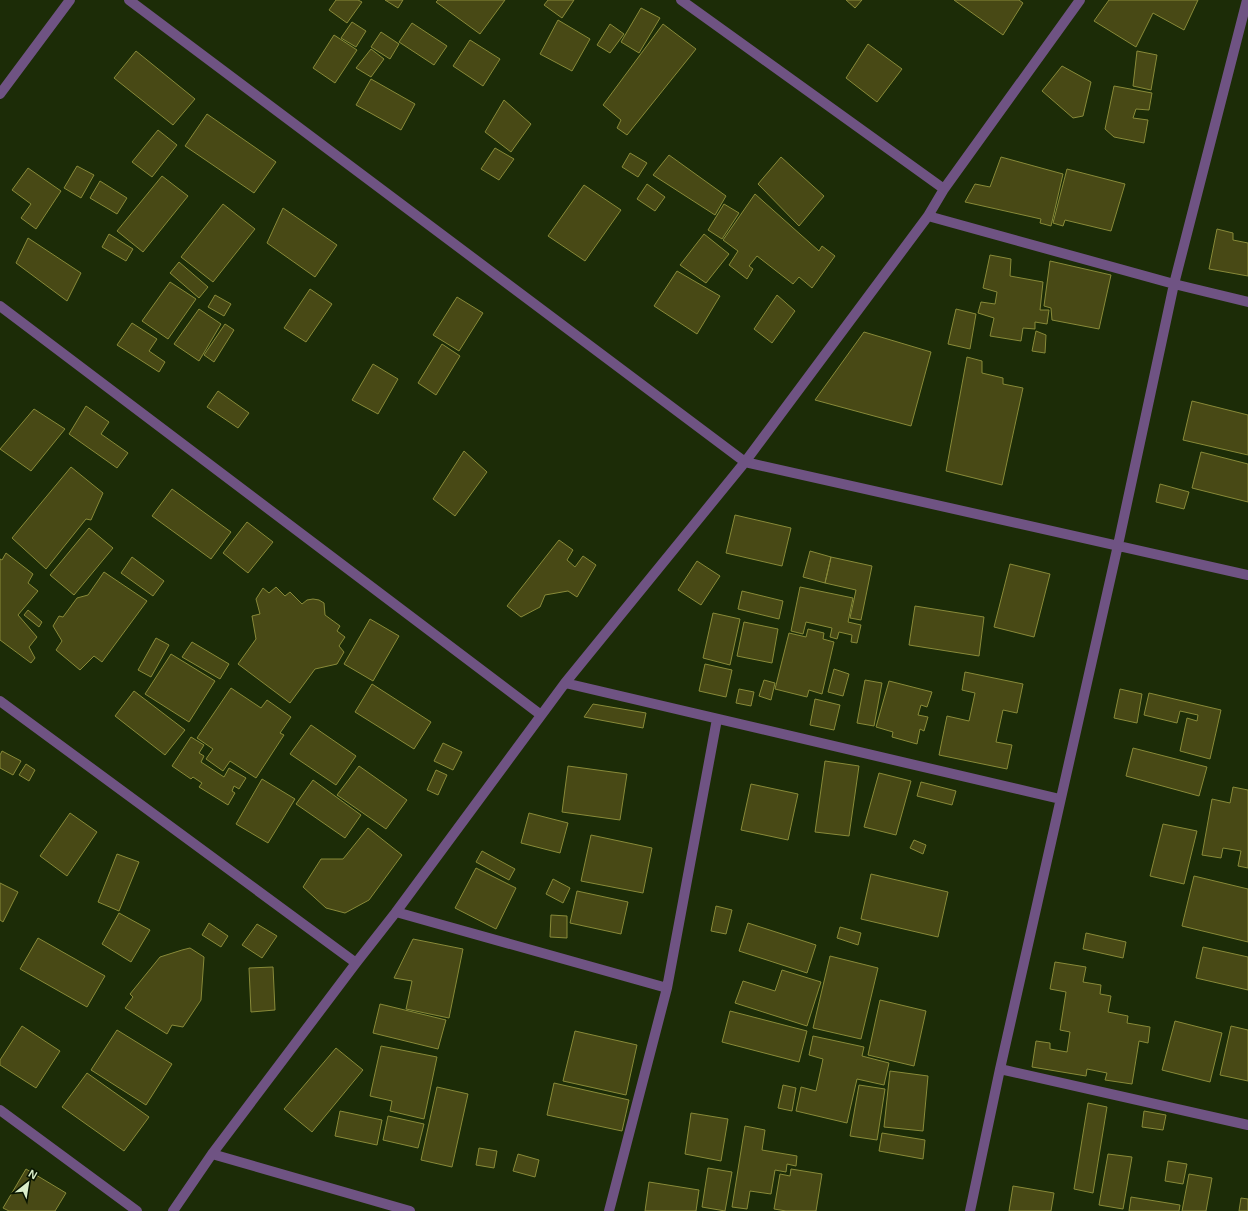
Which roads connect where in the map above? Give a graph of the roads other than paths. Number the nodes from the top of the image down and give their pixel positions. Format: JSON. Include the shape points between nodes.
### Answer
{"nodes":[{"id":1,"x":70,"y":0,"type":"edge"},
{"id":2,"x":129,"y":0,"type":"edge"},
{"id":3,"x":681,"y":0,"type":"edge"},
{"id":4,"x":1080,"y":0,"type":"edge"},
{"id":5,"x":1247,"y":0,"type":"edge"},
{"id":6,"x":0,"y":94,"type":"edge"},
{"id":7,"x":944,"y":189,"type":"junction"},
{"id":8,"x":928,"y":216,"type":"junction"},
{"id":9,"x":1174,"y":284,"type":"junction"},
{"id":10,"x":1248,"y":302,"type":"edge"},
{"id":11,"x":0,"y":306,"type":"edge"},
{"id":12,"x":744,"y":462,"type":"junction"},
{"id":13,"x":1118,"y":545,"type":"junction"},
{"id":14,"x":1248,"y":575,"type":"edge"},
{"id":15,"x":565,"y":683,"type":"junction"},
{"id":16,"x":0,"y":701,"type":"edge"},
{"id":17,"x":541,"y":714,"type":"junction"},
{"id":18,"x":717,"y":719,"type":"junction"},
{"id":19,"x":1060,"y":799,"type":"junction"},
{"id":20,"x":396,"y":912,"type":"junction"},
{"id":21,"x":356,"y":963,"type":"junction"},
{"id":22,"x":667,"y":988,"type":"junction"},
{"id":23,"x":1000,"y":1069,"type":"junction"},
{"id":24,"x":0,"y":1110,"type":"edge"},
{"id":25,"x":1248,"y":1125,"type":"edge"},
{"id":26,"x":212,"y":1154,"type":"junction"},
{"id":27,"x":137,"y":1211,"type":"edge"},
{"id":28,"x":173,"y":1211,"type":"edge"},
{"id":29,"x":410,"y":1211,"type":"edge"},
{"id":30,"x":609,"y":1211,"type":"edge"},
{"id":31,"x":970,"y":1211,"type":"edge"}],
"edges":[{"from":1,"to":6,"type":"street"},
{"from":2,"to":12,"type":"street"},
{"from":3,"to":7,"type":"street"},
{"from":4,"to":7,"type":"street"},
{"from":5,"to":9,"type":"street"},
{"from":7,"to":8,"type":"street"},
{"from":8,"to":9,"type":"street"},
{"from":8,"to":12,"type":"street"},
{"from":9,"to":10,"type":"street"},
{"from":9,"to":13,"type":"street"},
{"from":11,"to":17,"type":"street"},
{"from":12,"to":13,"type":"street"},
{"from":12,"to":15,"type":"street"},
{"from":13,"to":14,"type":"street"},
{"from":13,"to":19,"type":"street"},
{"from":15,"to":17,"type":"street"},
{"from":15,"to":18,"type":"street"},
{"from":16,"to":21,"type":"street"},
{"from":17,"to":20,"type":"street"},
{"from":18,"to":19,"type":"street"},
{"from":18,"to":22,"type":"street"},
{"from":19,"to":23,"type":"street"},
{"from":20,"to":21,"type":"street"},
{"from":20,"to":22,"type":"street"},
{"from":21,"to":26,"type":"street"},
{"from":22,"to":30,"type":"street"},
{"from":23,"to":25,"type":"street"},
{"from":23,"to":31,"type":"street"},
{"from":24,"to":27,"type":"street"},
{"from":26,"to":28,"type":"street"},
{"from":26,"to":29,"type":"street"}]}
